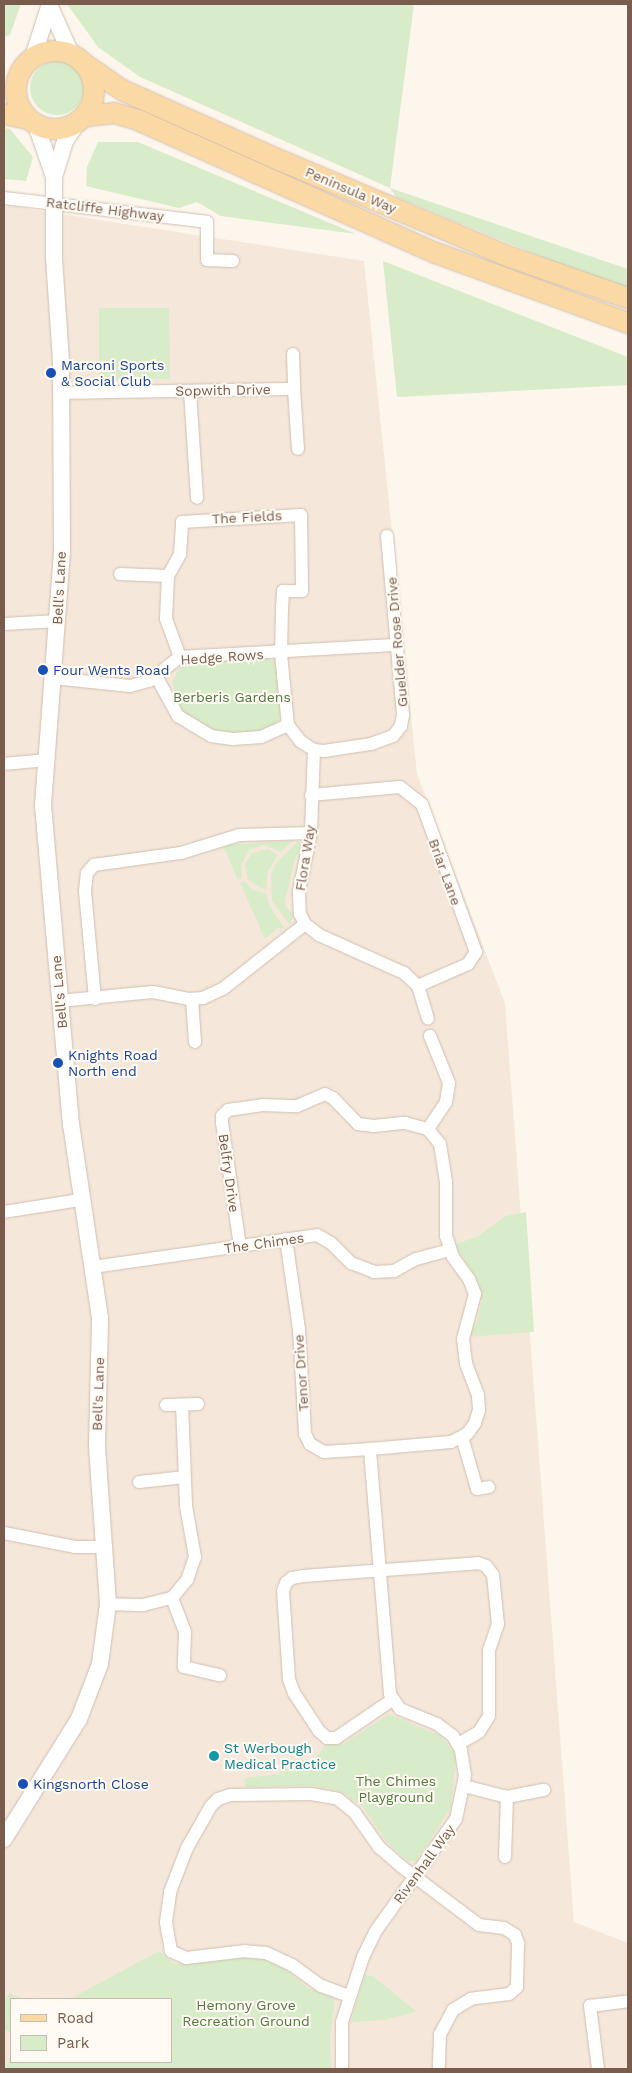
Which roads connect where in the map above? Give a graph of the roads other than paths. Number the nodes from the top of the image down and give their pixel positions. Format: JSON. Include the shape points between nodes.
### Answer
{"nodes":[{"id":1,"x":50,"y":5,"type":"edge"},
{"id":2,"x":77,"y":58,"type":"junction"},
{"id":3,"x":28,"y":62,"type":"junction"},
{"id":4,"x":4,"y":79,"type":"edge"},
{"id":5,"x":4,"y":114,"type":"edge"},
{"id":6,"x":82,"y":119,"type":"junction"},
{"id":7,"x":32,"y":122,"type":"junction"},
{"id":8,"x":54,"y":177,"type":"junction"},
{"id":9,"x":4,"y":198,"type":"edge"},
{"id":10,"x":53,"y":202,"type":"junction"},
{"id":11,"x":233,"y":261,"type":"dead end"},
{"id":12,"x":628,"y":298,"type":"edge"},
{"id":13,"x":628,"y":323,"type":"edge"},
{"id":14,"x":293,"y":354,"type":"dead end"},
{"id":15,"x":294,"y":389,"type":"junction"},
{"id":16,"x":190,"y":392,"type":"junction"},
{"id":17,"x":62,"y":393,"type":"junction"},
{"id":18,"x":298,"y":449,"type":"dead end"},
{"id":19,"x":197,"y":498,"type":"dead end"},
{"id":20,"x":387,"y":536,"type":"dead end"},
{"id":21,"x":120,"y":574,"type":"dead end"},
{"id":22,"x":168,"y":576,"type":"junction"},
{"id":23,"x":58,"y":621,"type":"junction"},
{"id":24,"x":4,"y":624,"type":"edge"},
{"id":25,"x":397,"y":646,"type":"junction"},
{"id":26,"x":281,"y":654,"type":"junction"},
{"id":27,"x":180,"y":657,"type":"junction"},
{"id":28,"x":156,"y":676,"type":"junction"},
{"id":29,"x":53,"y":678,"type":"junction"},
{"id":30,"x":288,"y":725,"type":"junction"},
{"id":31,"x":314,"y":750,"type":"junction"},
{"id":32,"x":47,"y":760,"type":"junction"},
{"id":33,"x":4,"y":764,"type":"edge"},
{"id":34,"x":311,"y":795,"type":"junction"},
{"id":35,"x":311,"y":832,"type":"junction"},
{"id":36,"x":305,"y":924,"type":"junction"},
{"id":37,"x":418,"y":986,"type":"junction"},
{"id":38,"x":95,"y":998,"type":"junction"},
{"id":39,"x":192,"y":1000,"type":"junction"},
{"id":40,"x":59,"y":1001,"type":"junction"},
{"id":41,"x":428,"y":1018,"type":"dead end"},
{"id":42,"x":430,"y":1036,"type":"dead end"},
{"id":43,"x":196,"y":1042,"type":"dead end"},
{"id":44,"x":428,"y":1129,"type":"junction"},
{"id":45,"x":80,"y":1200,"type":"junction"},
{"id":46,"x":4,"y":1212,"type":"edge"},
{"id":47,"x":286,"y":1239,"type":"junction"},
{"id":48,"x":240,"y":1246,"type":"junction"},
{"id":49,"x":450,"y":1250,"type":"junction"},
{"id":50,"x":93,"y":1267,"type":"junction"},
{"id":51,"x":198,"y":1404,"type":"dead end"},
{"id":52,"x":166,"y":1405,"type":"dead end"},
{"id":53,"x":182,"y":1405,"type":"junction"},
{"id":54,"x":462,"y":1438,"type":"junction"},
{"id":55,"x":370,"y":1449,"type":"junction"},
{"id":56,"x":185,"y":1477,"type":"junction"},
{"id":57,"x":138,"y":1482,"type":"dead end"},
{"id":58,"x":489,"y":1487,"type":"dead end"},
{"id":59,"x":4,"y":1533,"type":"edge"},
{"id":60,"x":106,"y":1547,"type":"junction"},
{"id":61,"x":380,"y":1571,"type":"junction"},
{"id":62,"x":172,"y":1598,"type":"junction"},
{"id":63,"x":108,"y":1604,"type":"junction"},
{"id":64,"x":220,"y":1675,"type":"dead end"},
{"id":65,"x":392,"y":1700,"type":"junction"},
{"id":66,"x":458,"y":1744,"type":"junction"},
{"id":67,"x":464,"y":1786,"type":"junction"},
{"id":68,"x":544,"y":1790,"type":"dead end"},
{"id":69,"x":507,"y":1797,"type":"junction"},
{"id":70,"x":4,"y":1839,"type":"edge"},
{"id":71,"x":505,"y":1857,"type":"dead end"},
{"id":72,"x":415,"y":1877,"type":"junction"},
{"id":73,"x":349,"y":1996,"type":"junction"},
{"id":74,"x":628,"y":2001,"type":"edge"},
{"id":75,"x":342,"y":2069,"type":"edge"},
{"id":76,"x":438,"y":2069,"type":"edge"},
{"id":77,"x":598,"y":2069,"type":"edge"}],
"edges":[{"from":1,"to":2,"type":"street"},
{"from":1,"to":3,"type":"street"},
{"from":2,"to":3,"type":"main road","via":[[48,51]]},
{"from":2,"to":6,"type":"main road","via":[[93,80],[94,92]]},
{"from":2,"to":12,"type":"main road","name":"Peninsula Way","via":[[101,78],[136,97],[407,215],[510,257]]},
{"from":3,"to":4,"type":"main road"},
{"from":3,"to":7,"type":"main road","via":[[16,88],[17,101]]},
{"from":5,"to":7,"type":"main road"},
{"from":6,"to":7,"type":"main road","via":[[55,129]]},
{"from":6,"to":8,"type":"street","name":"Bell's Lane","via":[[65,141]]},
{"from":6,"to":13,"type":"main road","name":"Peninsula Way","via":[[114,113],[138,120],[436,253]]},
{"from":7,"to":8,"type":"street","name":"Bell's Lane"},
{"from":8,"to":10,"type":"street","name":"Bell's Lane"},
{"from":9,"to":10,"type":"street","name":"Ratcliffe Highway"},
{"from":10,"to":11,"type":"street","name":"Ratcliffe Highway","via":[[207,222],[207,260]]},
{"from":10,"to":17,"type":"street","name":"Bell's Lane"},
{"from":14,"to":15,"type":"street"},
{"from":15,"to":16,"type":"street","name":"Sopwith Drive"},
{"from":15,"to":18,"type":"street"},
{"from":16,"to":17,"type":"street","name":"Sopwith Drive"},
{"from":16,"to":19,"type":"street"},
{"from":17,"to":23,"type":"street","name":"Bell's Lane","via":[[62,552]]},
{"from":20,"to":25,"type":"street","name":"Guelder Rose Drive"},
{"from":21,"to":22,"type":"street"},
{"from":22,"to":26,"type":"street","name":"The Fields","via":[[180,554],[182,522],[301,515],[302,591],[283,591]]},
{"from":22,"to":27,"type":"street","name":"The Fields","via":[[166,620]]},
{"from":23,"to":24,"type":"street"},
{"from":23,"to":29,"type":"street","name":"Bell's Lane"},
{"from":25,"to":26,"type":"street"},
{"from":25,"to":31,"type":"street","name":"Guelder Rose Drive","via":[[403,715],[398,731],[387,739],[350,748]]},
{"from":26,"to":27,"type":"street","name":"Hedge Rows"},
{"from":26,"to":30,"type":"street"},
{"from":27,"to":28,"type":"street","name":"Hedge Rows"},
{"from":28,"to":29,"type":"street","name":"Hedge Rows","via":[[130,686]]},
{"from":28,"to":30,"type":"street","via":[[178,716],[211,736],[232,739],[260,737]]},
{"from":29,"to":32,"type":"street","name":"Bell's Lane"},
{"from":30,"to":31,"type":"street","via":[[300,741]]},
{"from":31,"to":34,"type":"street","name":"Flora Way"},
{"from":32,"to":33,"type":"street"},
{"from":32,"to":40,"type":"street","name":"Bell's Lane","via":[[43,805]]},
{"from":34,"to":35,"type":"street","name":"Flora Way"},
{"from":34,"to":37,"type":"street","name":"Briar Lane","via":[[400,787],[422,804],[476,952],[468,964]]},
{"from":35,"to":36,"type":"street","name":"Flora Way","via":[[298,903]]},
{"from":35,"to":38,"type":"street","via":[[239,834],[181,853],[94,865],[87,872],[85,892]]},
{"from":36,"to":37,"type":"street","via":[[319,935],[392,966]]},
{"from":36,"to":39,"type":"street","via":[[224,988]]},
{"from":37,"to":41,"type":"street"},
{"from":38,"to":39,"type":"street","via":[[153,992]]},
{"from":38,"to":40,"type":"street"},
{"from":39,"to":43,"type":"street"},
{"from":40,"to":45,"type":"street","name":"Bell's Lane"},
{"from":42,"to":44,"type":"street","via":[[448,1075],[449,1088],[446,1102]]},
{"from":44,"to":48,"type":"street","name":"Belfry Drive","via":[[404,1123],[358,1124],[325,1094],[297,1106],[263,1105],[228,1110],[222,1116],[222,1123]]},
{"from":44,"to":49,"type":"street","via":[[436,1137],[441,1152],[447,1192],[445,1227]]},
{"from":45,"to":46,"type":"street"},
{"from":45,"to":50,"type":"street","name":"Bell's Lane"},
{"from":47,"to":48,"type":"street","name":"The Chimes"},
{"from":47,"to":49,"type":"street","name":"The Chimes","via":[[321,1237],[351,1263],[382,1273]]},
{"from":47,"to":55,"type":"street","name":"Tenor Drive","via":[[299,1329],[306,1438],[312,1447],[324,1452]]},
{"from":48,"to":50,"type":"street","name":"The Chimes"},
{"from":49,"to":54,"type":"street","via":[[475,1294],[463,1340],[479,1410],[475,1423]]},
{"from":50,"to":60,"type":"street","name":"Bell's Lane","via":[[100,1318],[97,1464]]},
{"from":51,"to":53,"type":"street"},
{"from":52,"to":53,"type":"street"},
{"from":53,"to":56,"type":"street"},
{"from":54,"to":55,"type":"street","name":"Tenor Drive","via":[[451,1442]]},
{"from":54,"to":58,"type":"street","via":[[478,1489]]},
{"from":55,"to":61,"type":"street"},
{"from":56,"to":57,"type":"street"},
{"from":56,"to":62,"type":"street","via":[[195,1557],[187,1580]]},
{"from":59,"to":60,"type":"street","via":[[75,1547]]},
{"from":60,"to":63,"type":"street","name":"Bell's Lane"},
{"from":61,"to":65,"type":"street"},
{"from":61,"to":65,"type":"street","via":[[296,1577],[286,1583],[283,1591],[289,1680],[319,1731],[332,1739]]},
{"from":61,"to":66,"type":"street","via":[[478,1563],[489,1568],[493,1575],[498,1624],[490,1650],[489,1716],[479,1732]]},
{"from":62,"to":63,"type":"street","via":[[142,1605]]},
{"from":62,"to":64,"type":"street","via":[[185,1632],[184,1667]]},
{"from":63,"to":70,"type":"street","name":"Bell's Lane","via":[[100,1664],[79,1719]]},
{"from":65,"to":66,"type":"street","via":[[404,1712],[443,1728]]},
{"from":66,"to":67,"type":"street","name":"Rivenhall Way","via":[[464,1766]]},
{"from":67,"to":69,"type":"street"},
{"from":67,"to":72,"type":"street","name":"Rivenhall Way","via":[[456,1819]]},
{"from":68,"to":69,"type":"street"},
{"from":69,"to":71,"type":"street"},
{"from":72,"to":73,"type":"street","name":"Rivenhall Way","via":[[371,1940]]},
{"from":72,"to":73,"type":"street","via":[[379,1847],[356,1813],[338,1799],[321,1794],[223,1797],[211,1806],[187,1848],[167,1909],[168,1945],[174,1955],[186,1958],[266,1953],[292,1965],[321,1986]]},
{"from":72,"to":76,"type":"street","via":[[479,1925],[508,1930],[518,1942],[517,1987],[509,1994],[471,1999],[453,2010],[441,2029]]},
{"from":73,"to":75,"type":"street","name":"Rivenhall Way","via":[[341,2029]]},
{"from":74,"to":77,"type":"street","via":[[590,2006]]}]}
